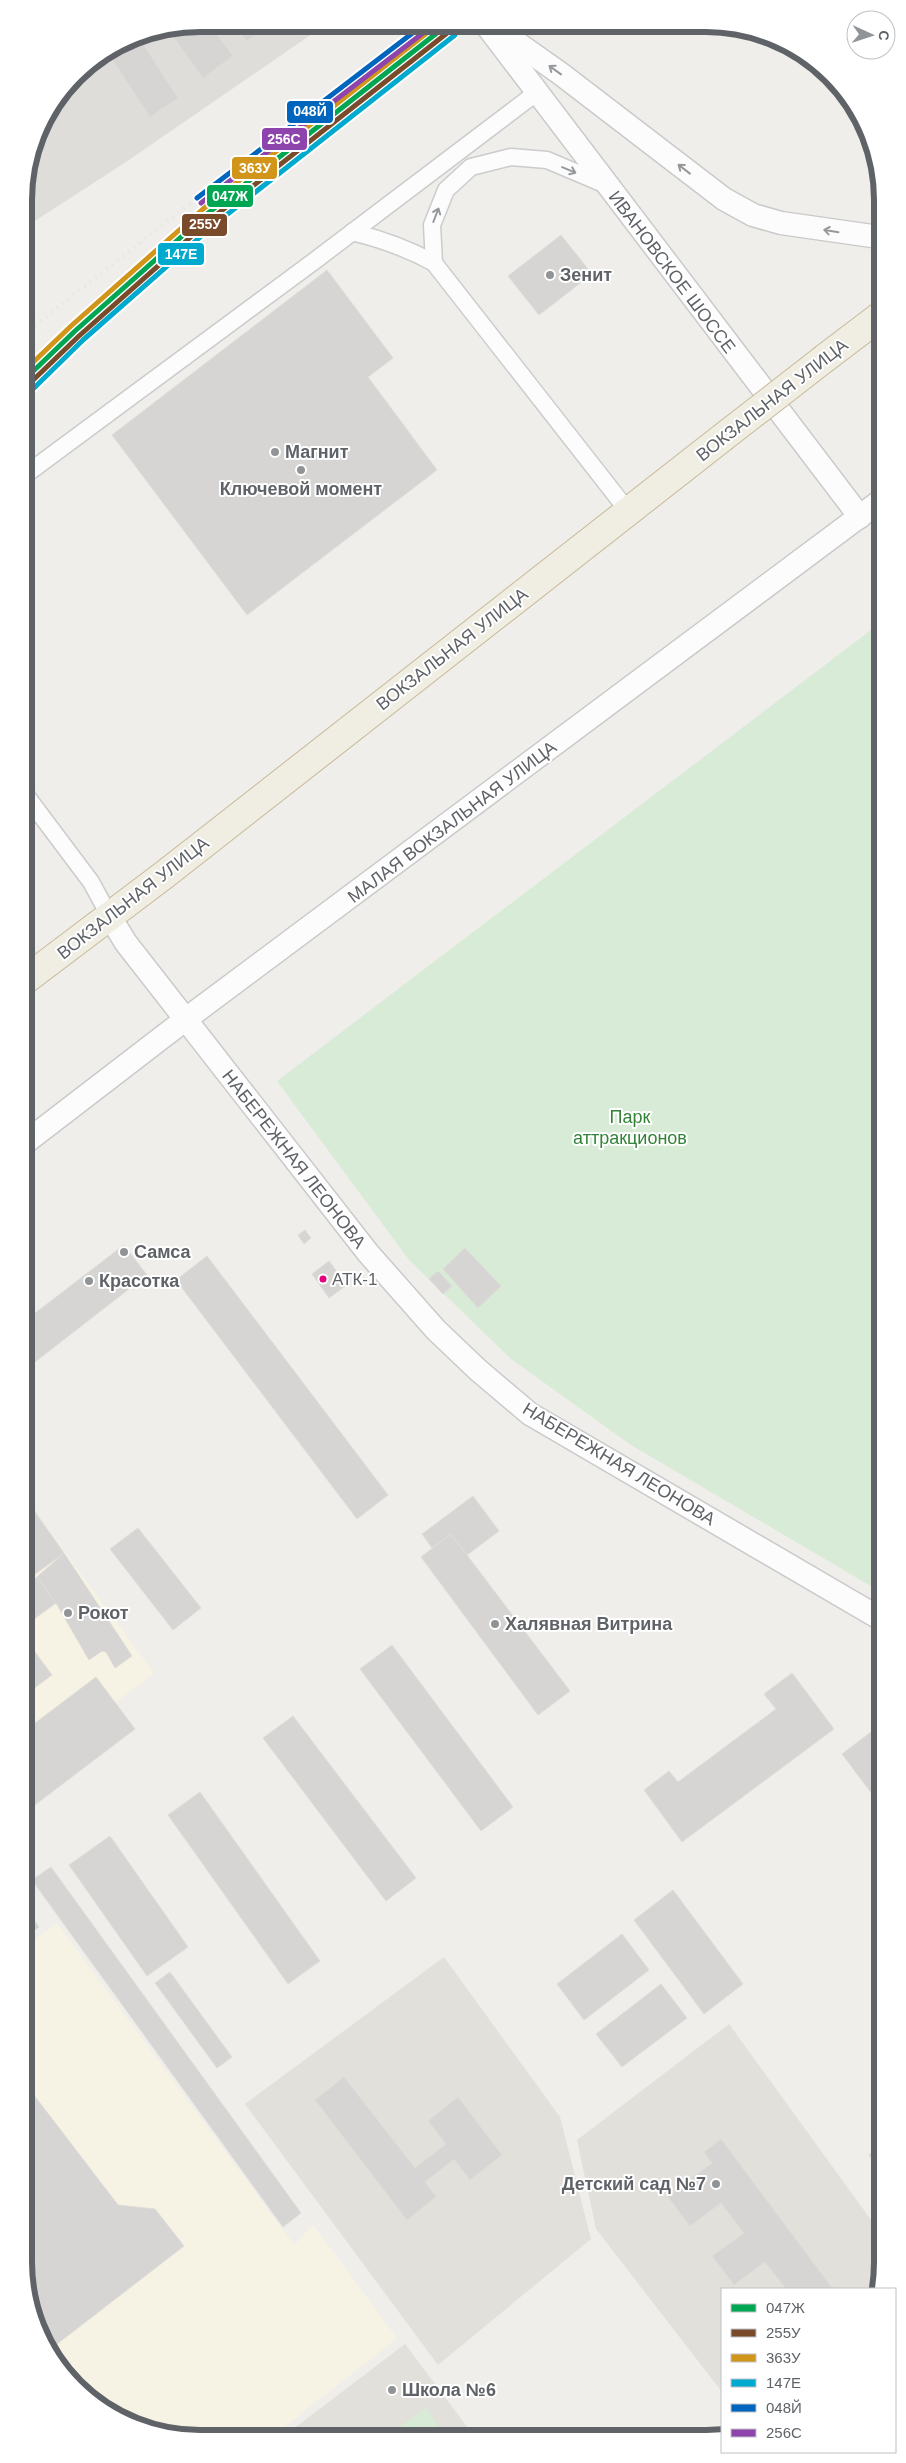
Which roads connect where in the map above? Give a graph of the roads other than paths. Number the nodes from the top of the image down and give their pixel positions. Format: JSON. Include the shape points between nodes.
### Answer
{"nodes":[{"id":1,"x":490,"y":32,"type":"edge"},
{"id":2,"x":502,"y":32,"type":"edge"},
{"id":3,"x":536,"y":93,"type":"junction"},
{"id":4,"x":606,"y":185,"type":"junction"},
{"id":5,"x":352,"y":232,"type":"junction"},
{"id":6,"x":874,"y":237,"type":"edge"},
{"id":7,"x":434,"y":262,"type":"junction"},
{"id":8,"x":874,"y":321,"type":"edge"},
{"id":9,"x":33,"y":469,"type":"edge"},
{"id":10,"x":874,"y":506,"type":"edge"},
{"id":11,"x":628,"y":511,"type":"junction"},
{"id":12,"x":860,"y":518,"type":"junction"},
{"id":13,"x":33,"y":804,"type":"edge"},
{"id":14,"x":110,"y":916,"type":"junction"},
{"id":15,"x":33,"y":974,"type":"edge"},
{"id":16,"x":186,"y":1019,"type":"junction"},
{"id":17,"x":33,"y":1137,"type":"edge"},
{"id":18,"x":873,"y":1615,"type":"edge"}],
"edges":[{"from":1,"to":3,"type":"main road","name":"ИВАНОВСКОЕ ШОССЕ"},
{"from":6,"to":2,"type":"main road","one_way":true,"via":[[781,223],[753,215],[724,199]]},
{"from":3,"to":4,"type":"main road","name":"ИВАНОВСКОЕ ШОССЕ"},
{"from":3,"to":5,"type":"street"},
{"from":7,"to":4,"type":"street","one_way":true,"via":[[432,225],[439,207],[446,190],[471,167],[511,157],[547,160]]},
{"from":4,"to":12,"type":"main road","name":"ИВАНОВСКОЕ ШОССЕ"},
{"from":5,"to":7,"type":"street","via":[[380,238]]},
{"from":5,"to":9,"type":"street"},
{"from":7,"to":11,"type":"street"},
{"from":8,"to":11,"type":"highway","name":"ВОКЗАЛЬНАЯ УЛИЦА","bridge":true},
{"from":10,"to":12,"type":"main road","name":"МАЛАЯ ВОКЗАЛЬНАЯ УЛИЦА"},
{"from":11,"to":14,"type":"highway","name":"ВОКЗАЛЬНАЯ УЛИЦА"},
{"from":12,"to":16,"type":"main road","name":"МАЛАЯ ВОКЗАЛЬНАЯ УЛИЦА"},
{"from":13,"to":14,"type":"street","via":[[91,882]]},
{"from":14,"to":15,"type":"highway","name":"ВОКЗАЛЬНАЯ УЛИЦА"},
{"from":14,"to":16,"type":"main road","name":"НАБЕРЕЖНАЯ ЛЕОНОВА","via":[[126,942]]},
{"from":16,"to":17,"type":"main road","name":"МАЛАЯ ВОКЗАЛЬНАЯ УЛИЦА"},
{"from":16,"to":18,"type":"main road","name":"НАБЕРЕЖНАЯ ЛЕОНОВА","via":[[368,1253],[436,1330],[478,1370],[530,1414]]}]}
